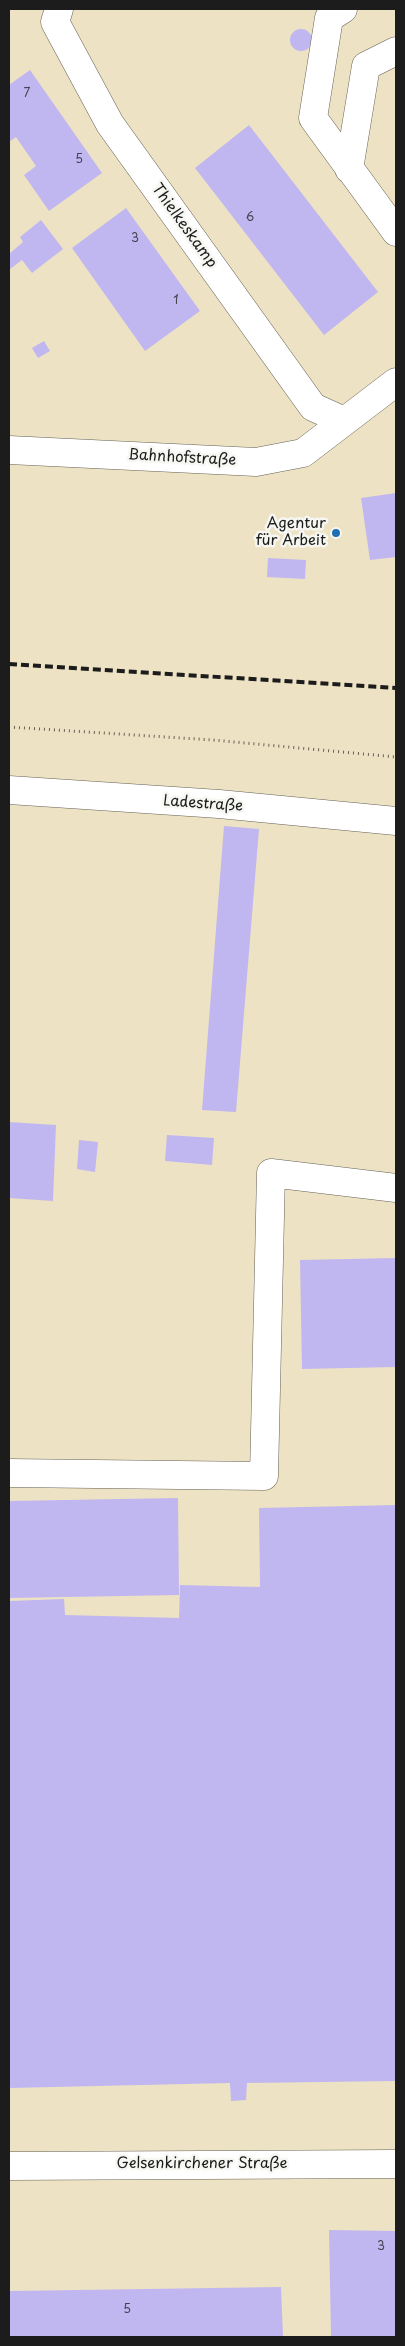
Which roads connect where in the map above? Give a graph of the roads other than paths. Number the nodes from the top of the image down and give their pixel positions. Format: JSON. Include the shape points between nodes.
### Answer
{"nodes":[{"id":1,"x":59,"y":9,"type":"edge"},
{"id":2,"x":342,"y":9,"type":"edge"},
{"id":3,"x":396,"y":51,"type":"edge"},
{"id":4,"x":349,"y":169,"type":"junction"},
{"id":5,"x":396,"y":232,"type":"edge"},
{"id":6,"x":396,"y":382,"type":"edge"},
{"id":7,"x":344,"y":421,"type":"junction"},
{"id":8,"x":9,"y":450,"type":"edge"},
{"id":9,"x":9,"y":790,"type":"edge"},
{"id":10,"x":396,"y":821,"type":"edge"},
{"id":11,"x":396,"y":1188,"type":"edge"},
{"id":12,"x":9,"y":1473,"type":"edge"},
{"id":13,"x":396,"y":2164,"type":"edge"},
{"id":14,"x":9,"y":2166,"type":"edge"}],
"edges":[{"from":1,"to":7,"type":"street","name":"Thielkeskamp","via":[[55,22],[110,124],[313,407]]},
{"from":2,"to":4,"type":"street","via":[[329,18],[313,118]]},
{"from":3,"to":4,"type":"street","via":[[366,66]]},
{"from":4,"to":5,"type":"street"},
{"from":6,"to":7,"type":"street","name":"Bahnhofstraße"},
{"from":7,"to":8,"type":"street","name":"Bahnhofstraße","via":[[303,453],[256,462]]},
{"from":9,"to":10,"type":"street","name":"Ladestraße","via":[[219,804]]},
{"from":11,"to":12,"type":"street","via":[[271,1173],[264,1476]]},
{"from":13,"to":14,"type":"street","name":"Gelsenkirchener Straße"}]}
